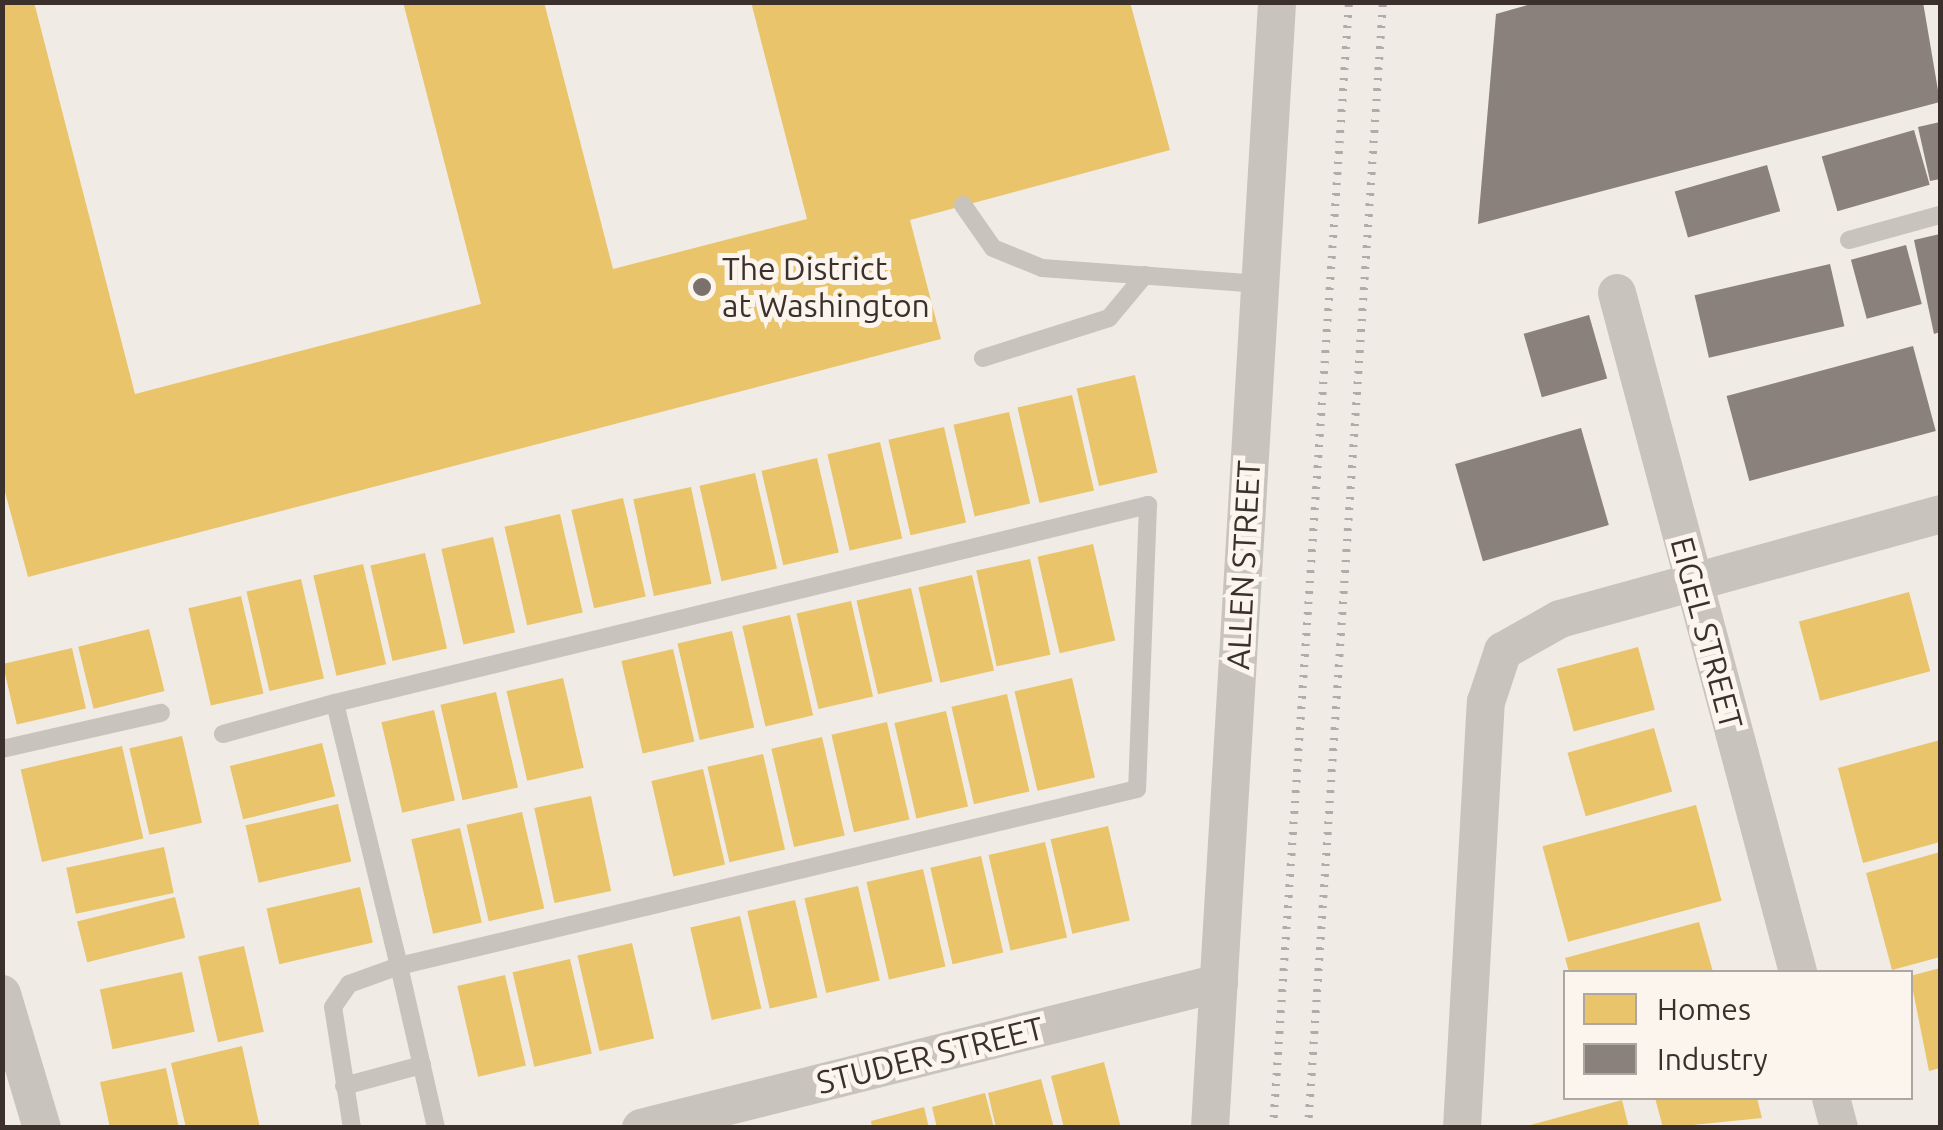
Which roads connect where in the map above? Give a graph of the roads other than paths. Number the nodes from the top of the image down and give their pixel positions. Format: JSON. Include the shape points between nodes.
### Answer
{"nodes":[{"id":1,"x":1277,"y":2,"type":"edge"},
{"id":2,"x":964,"y":205,"type":"dead end"},
{"id":3,"x":1940,"y":214,"type":"edge"},
{"id":4,"x":1849,"y":240,"type":"dead end"},
{"id":5,"x":1146,"y":275,"type":"junction"},
{"id":6,"x":1260,"y":284,"type":"junction"},
{"id":7,"x":1617,"y":293,"type":"dead end"},
{"id":8,"x":983,"y":358,"type":"dead end"},
{"id":9,"x":1940,"y":514,"type":"edge"},
{"id":10,"x":1694,"y":584,"type":"junction"},
{"id":11,"x":336,"y":703,"type":"junction"},
{"id":12,"x":161,"y":713,"type":"dead end"},
{"id":13,"x":222,"y":734,"type":"dead end"},
{"id":14,"x":2,"y":750,"type":"edge"},
{"id":15,"x":398,"y":966,"type":"junction"},
{"id":16,"x":1797,"y":970,"type":"edge"},
{"id":17,"x":1218,"y":984,"type":"junction"},
{"id":18,"x":2,"y":994,"type":"edge"},
{"id":19,"x":422,"y":1065,"type":"junction"},
{"id":20,"x":344,"y":1086,"type":"junction"},
{"id":21,"x":1832,"y":1100,"type":"edge"},
{"id":22,"x":42,"y":1128,"type":"edge"},
{"id":23,"x":352,"y":1128,"type":"edge"},
{"id":24,"x":436,"y":1128,"type":"edge"},
{"id":25,"x":640,"y":1128,"type":"edge"},
{"id":26,"x":1210,"y":1128,"type":"edge"},
{"id":27,"x":1462,"y":1128,"type":"edge"},
{"id":28,"x":1839,"y":1128,"type":"edge"}],
"edges":[{"from":1,"to":6,"type":"street","name":"ALLEN STREET"},
{"from":2,"to":5,"type":"lane","via":[[978,234],[1008,258]]},
{"from":3,"to":4,"type":"lane"},
{"from":5,"to":6,"type":"lane"},
{"from":5,"to":8,"type":"lane","via":[[1109,318]]},
{"from":6,"to":17,"type":"street","name":"ALLEN STREET"},
{"from":7,"to":10,"type":"street","name":"EIGEL STREET"},
{"from":9,"to":10,"type":"street"},
{"from":10,"to":16,"type":"street","name":"EIGEL STREET"},
{"from":10,"to":27,"type":"street","via":[[1560,619],[1503,651],[1486,702]]},
{"from":11,"to":13,"type":"lane"},
{"from":11,"to":15,"type":"lane"},
{"from":11,"to":15,"type":"lane","via":[[1148,506],[1137,789]]},
{"from":12,"to":14,"type":"lane"},
{"from":15,"to":19,"type":"lane"},
{"from":15,"to":20,"type":"lane","via":[[348,984],[333,1006]]},
{"from":17,"to":25,"type":"street","name":"STUDER STREET"},
{"from":17,"to":26,"type":"street","name":"ALLEN STREET"},
{"from":18,"to":22,"type":"street"},
{"from":19,"to":20,"type":"lane"},
{"from":19,"to":24,"type":"lane"},
{"from":20,"to":23,"type":"lane"},
{"from":21,"to":28,"type":"street"}]}
